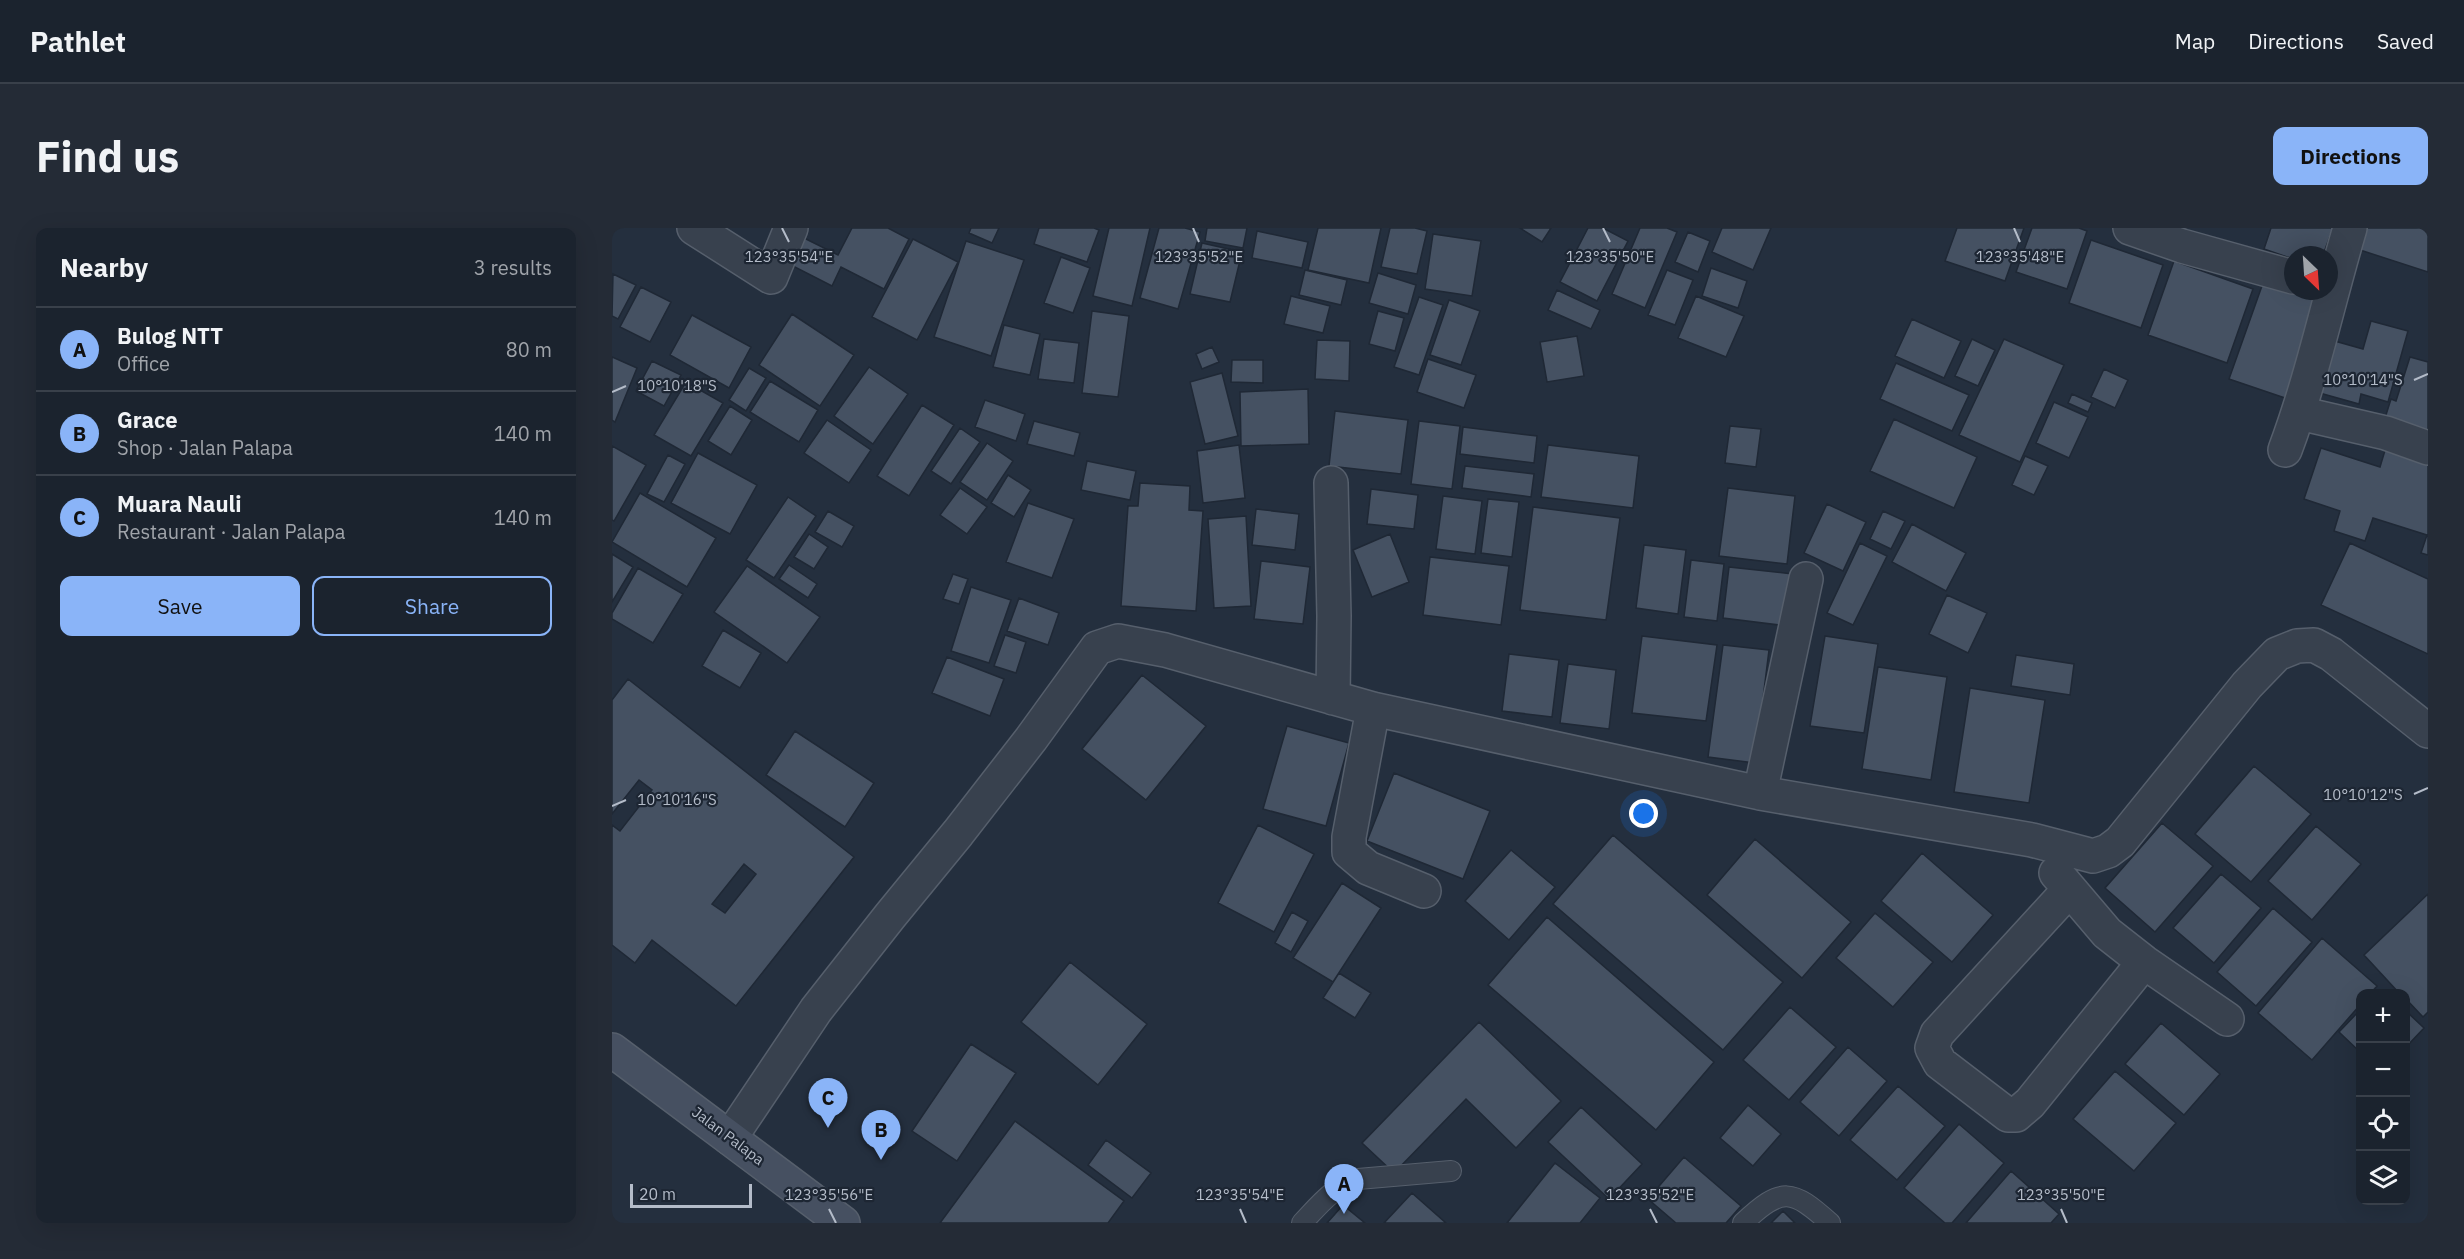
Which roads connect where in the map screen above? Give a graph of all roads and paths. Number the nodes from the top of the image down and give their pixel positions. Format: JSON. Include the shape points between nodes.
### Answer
{"nodes":[{"id":1,"x":694,"y":228,"type":"edge"},
{"id":2,"x":791,"y":228,"type":"edge"},
{"id":3,"x":2130,"y":228,"type":"edge"},
{"id":4,"x":2350,"y":228,"type":"edge"},
{"id":5,"x":2338,"y":263,"type":"edge"},
{"id":6,"x":2284,"y":274,"type":"edge"},
{"id":7,"x":2327,"y":300,"type":"edge"},
{"id":8,"x":2299,"y":413,"type":"junction"},
{"id":9,"x":2428,"y":448,"type":"edge"},
{"id":10,"x":2285,"y":450,"type":"dead end"},
{"id":11,"x":1331,"y":483,"type":"dead end"},
{"id":12,"x":1806,"y":579,"type":"dead end"},
{"id":13,"x":1333,"y":698,"type":"junction"},
{"id":14,"x":1373,"y":709,"type":"junction"},
{"id":15,"x":2428,"y":731,"type":"edge"},
{"id":16,"x":1760,"y":793,"type":"junction"},
{"id":17,"x":2032,"y":840,"type":"junction"},
{"id":18,"x":2069,"y":890,"type":"junction"},
{"id":19,"x":1424,"y":891,"type":"dead end"},
{"id":20,"x":2144,"y":962,"type":"junction"},
{"id":21,"x":2227,"y":1019,"type":"dead end"},
{"id":22,"x":612,"y":1050,"type":"edge"},
{"id":23,"x":730,"y":1138,"type":"junction"},
{"id":24,"x":1451,"y":1171,"type":"dead end"},
{"id":25,"x":843,"y":1223,"type":"edge"},
{"id":26,"x":1302,"y":1223,"type":"edge"},
{"id":27,"x":1743,"y":1223,"type":"edge"},
{"id":28,"x":1830,"y":1223,"type":"edge"}],
"edges":[{"from":1,"to":2,"type":"street","via":[[771,277]]},
{"from":3,"to":6,"type":"street"},
{"from":4,"to":5,"type":"street"},
{"from":7,"to":8,"type":"street"},
{"from":8,"to":9,"type":"street","via":[[2386,433]]},
{"from":8,"to":10,"type":"street"},
{"from":11,"to":13,"type":"street"},
{"from":12,"to":16,"type":"street"},
{"from":13,"to":14,"type":"street"},
{"from":13,"to":23,"type":"street","via":[[1165,650],[1118,641],[1097,648],[1031,739],[816,1010]]},
{"from":14,"to":16,"type":"street"},
{"from":14,"to":19,"type":"street","via":[[1348,837],[1349,852],[1368,868]]},
{"from":15,"to":17,"type":"street","via":[[2331,654],[2313,645],[2297,646],[2277,654],[2247,685],[2120,842],[2108,851],[2093,856]]},
{"from":16,"to":17,"type":"street"},
{"from":17,"to":18,"type":"street"},
{"from":18,"to":20,"type":"street","via":[[2107,933]]},
{"from":18,"to":20,"type":"street","via":[[1937,1034],[1932,1048],[1940,1063],[2008,1115],[2016,1115],[2030,1103]]},
{"from":20,"to":21,"type":"street"},
{"from":22,"to":23,"type":"main road","name":"Jalan Palapa"},
{"from":23,"to":25,"type":"main road","name":"Jalan Palapa"},
{"from":24,"to":26,"type":"lane","via":[[1344,1183],[1330,1192]]},
{"from":27,"to":28,"type":"lane","via":[[1757,1210],[1788,1195],[1797,1197]]}]}
